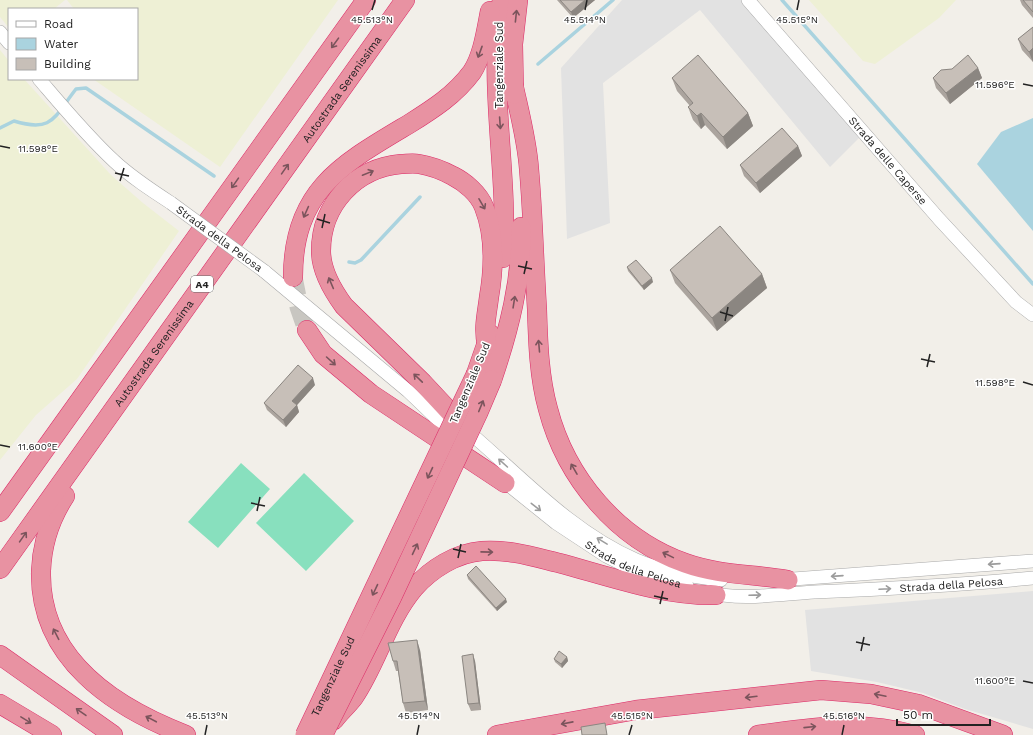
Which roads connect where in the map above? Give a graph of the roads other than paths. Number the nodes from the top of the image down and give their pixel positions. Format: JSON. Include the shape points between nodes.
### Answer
{"nodes":[{"id":1,"x":366,"y":0,"type":"edge"},
{"id":2,"x":405,"y":0,"type":"edge"},
{"id":3,"x":492,"y":0,"type":"edge"},
{"id":4,"x":502,"y":0,"type":"edge"},
{"id":5,"x":518,"y":0,"type":"edge"},
{"id":6,"x":748,"y":0,"type":"edge"},
{"id":7,"x":0,"y":32,"type":"edge"},
{"id":8,"x":8,"y":42,"type":"edge"},
{"id":9,"x":40,"y":80,"type":"edge"},
{"id":10,"x":513,"y":83,"type":"junction"},
{"id":11,"x":266,"y":194,"type":"junction"},
{"id":12,"x":193,"y":242,"type":"junction"},
{"id":13,"x":293,"y":278,"type":"tunnel mouth"},
{"id":14,"x":1033,"y":315,"type":"edge"},
{"id":15,"x":307,"y":330,"type":"tunnel mouth"},
{"id":16,"x":487,"y":345,"type":"junction"},
{"id":17,"x":484,"y":377,"type":"junction"},
{"id":18,"x":408,"y":391,"type":"junction"},
{"id":19,"x":464,"y":427,"type":"junction"},
{"id":20,"x":505,"y":483,"type":"junction"},
{"id":21,"x":0,"y":500,"type":"edge"},
{"id":22,"x":0,"y":512,"type":"edge"},
{"id":23,"x":587,"y":532,"type":"joint"},
{"id":24,"x":1033,"y":562,"type":"edge"},
{"id":25,"x":0,"y":569,"type":"edge"},
{"id":26,"x":1033,"y":578,"type":"edge"},
{"id":27,"x":788,"y":580,"type":"junction"},
{"id":28,"x":716,"y":594,"type":"junction"},
{"id":29,"x":4,"y":658,"type":"edge"},
{"id":30,"x":0,"y":704,"type":"edge"},
{"id":31,"x":541,"y":728,"type":"junction"},
{"id":32,"x":326,"y":731,"type":"edge"},
{"id":33,"x":1003,"y":734,"type":"edge"},
{"id":34,"x":52,"y":735,"type":"edge"},
{"id":35,"x":113,"y":735,"type":"edge"},
{"id":36,"x":186,"y":735,"type":"edge"},
{"id":37,"x":305,"y":735,"type":"edge"},
{"id":38,"x":498,"y":735,"type":"edge"},
{"id":39,"x":520,"y":735,"type":"edge"},
{"id":40,"x":758,"y":735,"type":"edge"},
{"id":41,"x":915,"y":735,"type":"edge"}],
"edges":[{"from":1,"to":12,"type":"highway","one_way":true},
{"from":11,"to":2,"type":"highway","name":"Autostrada Serenissima","number":"A4","one_way":true},
{"from":3,"to":13,"type":"highway","one_way":true,"via":[[481,49],[472,71],[457,90],[437,107],[355,157],[335,172],[318,191],[300,227],[293,258]]},
{"from":4,"to":16,"type":"highway","name":"Tangenziale Sud","one_way":true,"via":[[498,29],[497,81],[505,227],[501,283]]},
{"from":10,"to":5,"type":"highway","name":"Tangenziale Sud","one_way":true,"via":[[513,44]]},
{"from":6,"to":14,"type":"street","name":"Strada delle Caperse","via":[[939,219],[1016,302]]},
{"from":7,"to":8,"type":"street"},
{"from":9,"to":18,"type":"street","name":"Strada della Pelosa","bridge":true,"via":[[114,161],[264,271]]},
{"from":17,"to":10,"type":"highway","name":"Tangenziale Sud","one_way":true,"via":[[514,307],[521,246]]},
{"from":27,"to":10,"type":"highway","one_way":true,"via":[[764,575],[710,571],[684,563],[652,548],[626,531],[595,501],[573,470],[548,409],[541,371],[529,167]]},
{"from":25,"to":11,"type":"highway","name":"Autostrada Serenissima","number":"A4","one_way":true},
{"from":36,"to":11,"type":"highway","one_way":true,"via":[[153,721],[118,701],[75,666],[48,618],[42,594],[42,555],[57,508]]},
{"from":12,"to":21,"type":"highway"},
{"from":12,"to":22,"type":"highway"},
{"from":15,"to":20,"type":"highway","one_way":true,"via":[[323,354],[353,380]]},
{"from":16,"to":17,"type":"highway","name":"Tangenziale Sud"},
{"from":19,"to":16,"type":"highway","one_way":true,"via":[[344,306],[334,292],[326,273],[321,252],[324,226],[331,207],[361,176],[388,165],[417,163],[439,169],[463,181],[484,206],[491,233],[492,269],[485,320]]},
{"from":32,"to":17,"type":"highway","name":"Tangenziale Sud","one_way":true,"bridge":true,"via":[[478,413]]},
{"from":17,"to":37,"type":"highway","name":"Tangenziale Sud","one_way":true,"bridge":true},
{"from":18,"to":19,"type":"street","name":"Strada della Pelosa"},
{"from":18,"to":20,"type":"street","name":"Strada della Pelosa"},
{"from":23,"to":19,"type":"street","name":"Tangenziale Sud","one_way":true,"via":[[541,496]]},
{"from":20,"to":28,"type":"street","name":"Strada della Pelosa","one_way":true,"via":[[556,523],[606,556],[659,579]]},
{"from":27,"to":23,"type":"street","name":"Strada della Pelosa","one_way":true,"via":[[730,581],[691,576],[636,560]]},
{"from":24,"to":27,"type":"street","name":"Strada della Pelosa","one_way":true},
{"from":28,"to":26,"type":"street","name":"Strada della Pelosa","one_way":true,"via":[[741,596],[931,587]]},
{"from":32,"to":28,"type":"highway","one_way":true,"via":[[354,697],[399,610],[414,589],[433,569],[458,557],[481,551],[508,552],[669,592],[692,595]]},
{"from":35,"to":29,"type":"highway","one_way":true},
{"from":30,"to":34,"type":"highway","one_way":true},
{"from":33,"to":31,"type":"highway","one_way":true,"via":[[918,704],[871,694],[821,690],[636,710]]},
{"from":31,"to":38,"type":"highway"},
{"from":31,"to":39,"type":"highway"},
{"from":40,"to":41,"type":"highway","one_way":true,"via":[[808,727],[840,726],[877,728]]}]}
